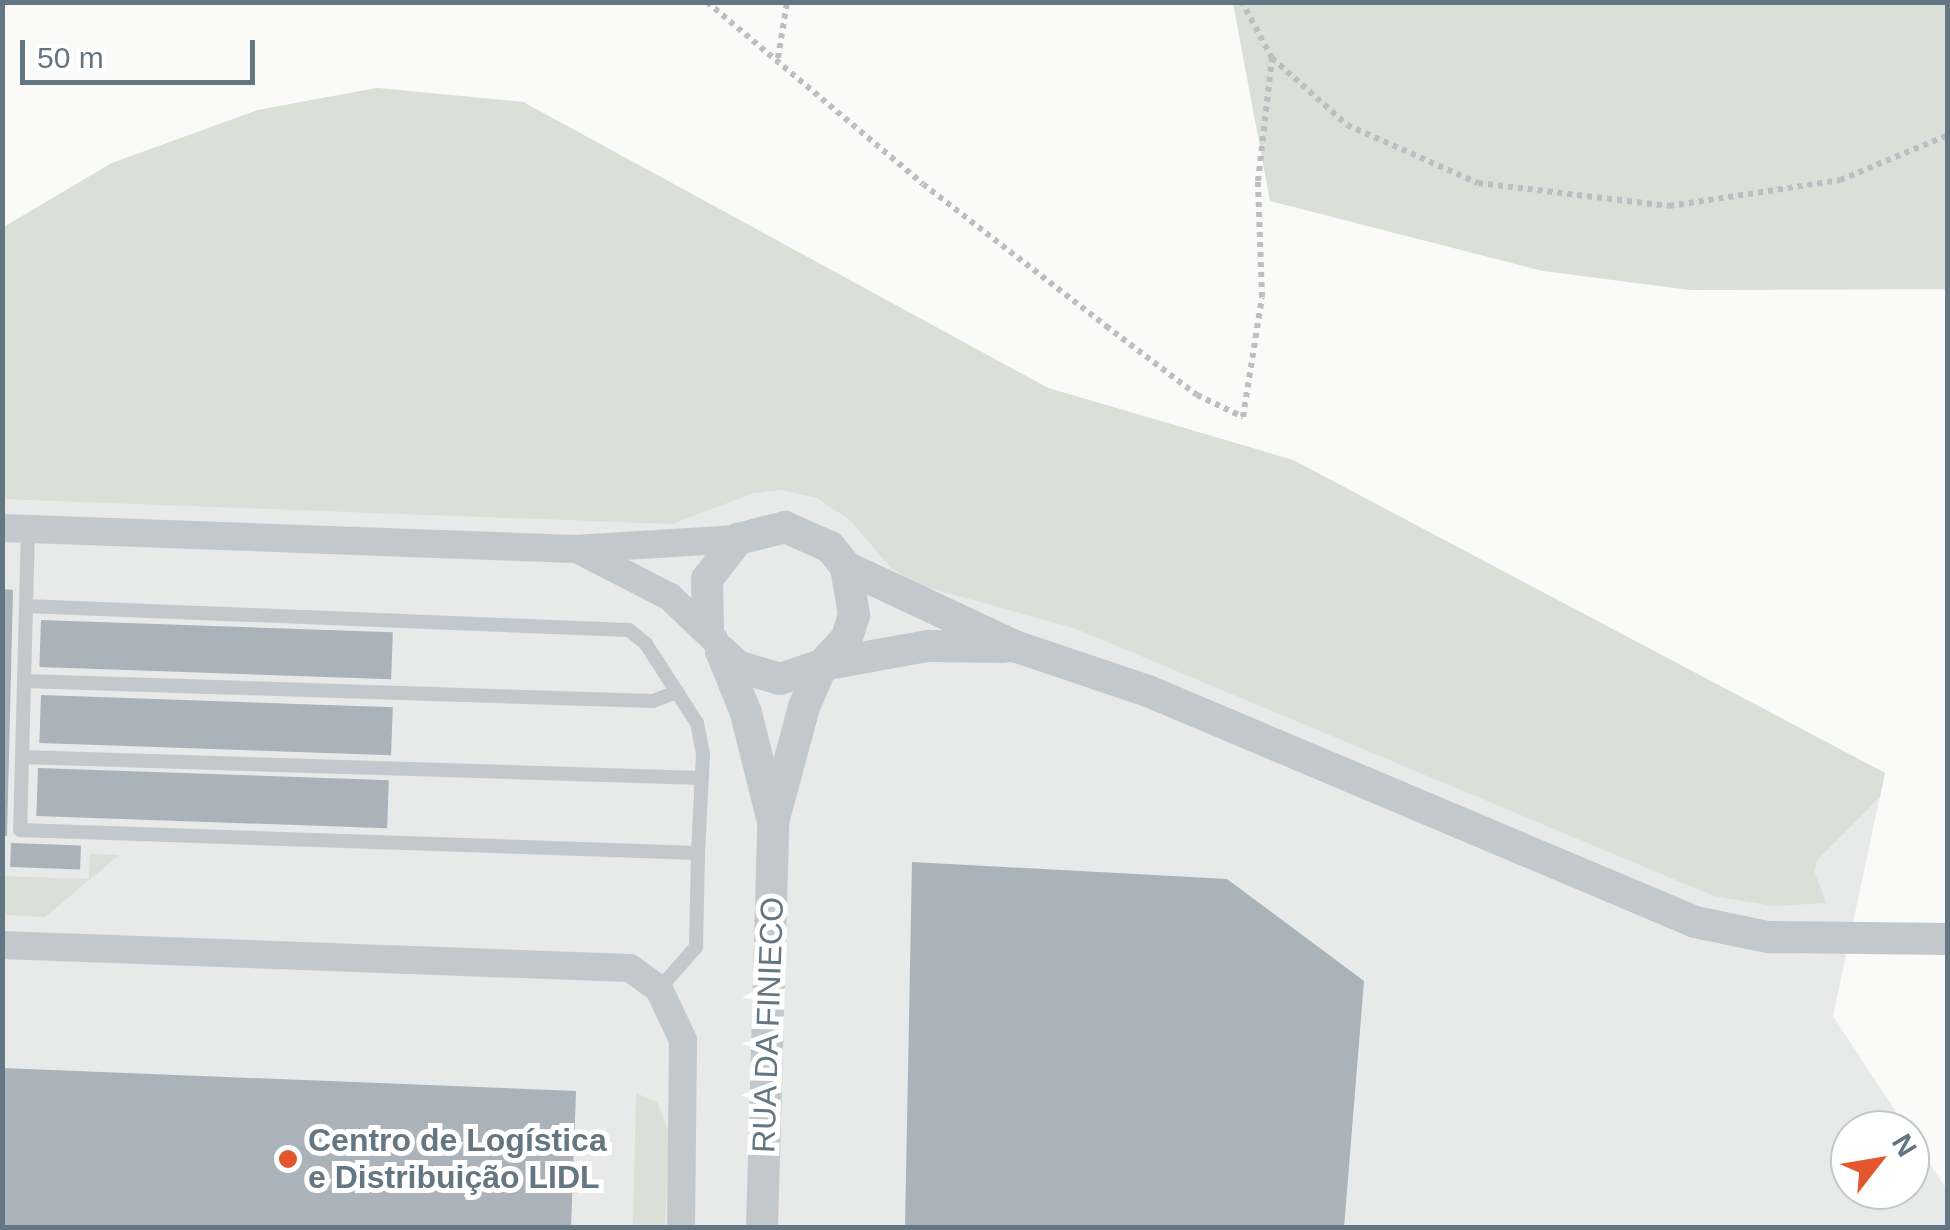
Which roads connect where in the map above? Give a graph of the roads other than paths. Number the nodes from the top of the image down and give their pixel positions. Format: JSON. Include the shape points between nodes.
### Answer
{"nodes":[{"id":1,"x":15,"y":528,"type":"edge"},
{"id":2,"x":738,"y":539,"type":"junction"},
{"id":3,"x":575,"y":548,"type":"junction"},
{"id":4,"x":846,"y":567,"type":"junction"},
{"id":5,"x":26,"y":606,"type":"junction"},
{"id":6,"x":714,"y":640,"type":"junction"},
{"id":7,"x":1017,"y":647,"type":"junction"},
{"id":8,"x":822,"y":666,"type":"junction"},
{"id":9,"x":24,"y":681,"type":"junction"},
{"id":10,"x":677,"y":692,"type":"junction"},
{"id":11,"x":22,"y":757,"type":"junction"},
{"id":12,"x":702,"y":778,"type":"junction"},
{"id":13,"x":774,"y":822,"type":"junction"},
{"id":14,"x":698,"y":852,"type":"junction"},
{"id":15,"x":1948,"y":939,"type":"edge"},
{"id":16,"x":2,"y":945,"type":"edge"},
{"id":17,"x":659,"y":989,"type":"junction"},
{"id":18,"x":681,"y":1228,"type":"edge"},
{"id":19,"x":762,"y":1228,"type":"edge"}],
"edges":[{"from":1,"to":3,"type":"street"},
{"from":1,"to":5,"type":"lane"},
{"from":2,"to":3,"type":"street"},
{"from":2,"to":4,"type":"street","via":[[786,527],[830,547]]},
{"from":2,"to":6,"type":"street","via":[[707,579]]},
{"from":3,"to":6,"type":"street","via":[[658,590]]},
{"from":4,"to":7,"type":"street"},
{"from":4,"to":8,"type":"street","via":[[854,615],[846,638]]},
{"from":5,"to":9,"type":"lane"},
{"from":5,"to":10,"type":"lane","via":[[610,626],[646,644]]},
{"from":6,"to":8,"type":"street","via":[[737,666],[780,679]]},
{"from":6,"to":13,"type":"street","via":[[746,713]]},
{"from":7,"to":8,"type":"street","via":[[928,646]]},
{"from":7,"to":15,"type":"street","via":[[1148,691],[1695,922],[1768,937]]},
{"from":8,"to":13,"type":"street"},
{"from":9,"to":10,"type":"lane","via":[[653,701]]},
{"from":9,"to":11,"type":"lane"},
{"from":10,"to":12,"type":"lane","via":[[696,723]]},
{"from":11,"to":12,"type":"lane"},
{"from":11,"to":14,"type":"lane","via":[[20,830]]},
{"from":12,"to":14,"type":"lane"},
{"from":13,"to":19,"type":"street","name":"RUA DA FINIECO"},
{"from":14,"to":17,"type":"lane","via":[[696,947]]},
{"from":16,"to":17,"type":"street","via":[[596,964],[630,968]]},
{"from":17,"to":18,"type":"street","via":[[683,1040],[687,1073]]}]}
